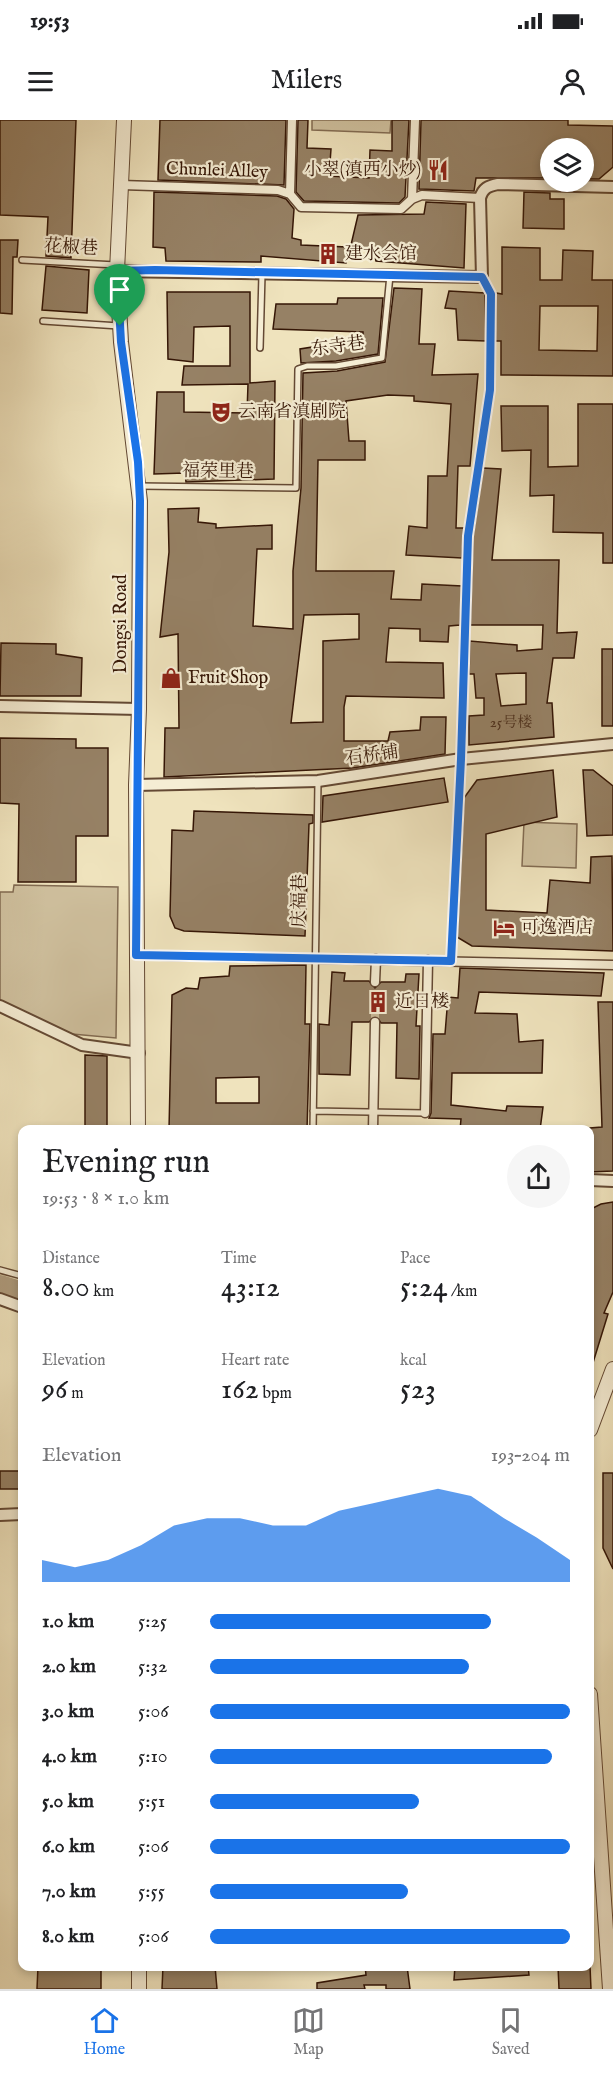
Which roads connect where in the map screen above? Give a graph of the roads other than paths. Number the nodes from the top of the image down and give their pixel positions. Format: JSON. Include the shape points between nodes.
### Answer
{"nodes":[{"id":1,"x":124,"y":120,"type":"edge"},
{"id":2,"x":292,"y":120,"type":"edge"},
{"id":3,"x":415,"y":120,"type":"edge"},
{"id":4,"x":121,"y":185,"type":"junction"},
{"id":5,"x":613,"y":187,"type":"edge"},
{"id":6,"x":290,"y":194,"type":"junction"},
{"id":7,"x":480,"y":198,"type":"junction"},
{"id":8,"x":412,"y":199,"type":"junction"},
{"id":9,"x":22,"y":260,"type":"dead end"},
{"id":10,"x":117,"y":268,"type":"junction"},
{"id":11,"x":262,"y":272,"type":"junction"},
{"id":12,"x":390,"y":275,"type":"junction"},
{"id":13,"x":482,"y":277,"type":"junction"},
{"id":14,"x":43,"y":321,"type":"dead end"},
{"id":15,"x":120,"y":326,"type":"junction"},
{"id":16,"x":260,"y":348,"type":"dead end"},
{"id":17,"x":139,"y":486,"type":"junction"},
{"id":18,"x":296,"y":488,"type":"joint"},
{"id":19,"x":0,"y":706,"type":"edge"},
{"id":20,"x":139,"y":709,"type":"junction"},
{"id":21,"x":613,"y":744,"type":"edge"},
{"id":22,"x":461,"y":759,"type":"junction"},
{"id":23,"x":318,"y":781,"type":"junction"},
{"id":24,"x":136,"y":786,"type":"junction"},
{"id":25,"x":136,"y":955,"type":"junction"},
{"id":26,"x":313,"y":958,"type":"junction"},
{"id":27,"x":376,"y":959,"type":"junction"},
{"id":28,"x":428,"y":960,"type":"junction"},
{"id":29,"x":451,"y":961,"type":"junction"},
{"id":30,"x":613,"y":964,"type":"edge"},
{"id":31,"x":375,"y":982,"type":"tunnel mouth"},
{"id":32,"x":0,"y":1006,"type":"edge"},
{"id":33,"x":375,"y":1022,"type":"tunnel mouth"},
{"id":34,"x":139,"y":1053,"type":"junction"},
{"id":35,"x":313,"y":1111,"type":"junction"},
{"id":36,"x":374,"y":1113,"type":"junction"},
{"id":37,"x":425,"y":1113,"type":"joint"},
{"id":38,"x":138,"y":1125,"type":"edge"},
{"id":39,"x":313,"y":1125,"type":"edge"},
{"id":40,"x":373,"y":1125,"type":"edge"},
{"id":41,"x":594,"y":1180,"type":"edge"},
{"id":42,"x":613,"y":1181,"type":"edge"},
{"id":43,"x":0,"y":1270,"type":"edge"},
{"id":44,"x":18,"y":1275,"type":"edge"},
{"id":45,"x":0,"y":1299,"type":"edge"},
{"id":46,"x":18,"y":1306,"type":"edge"},
{"id":47,"x":613,"y":1369,"type":"edge"},
{"id":48,"x":594,"y":1419,"type":"edge"},
{"id":49,"x":18,"y":1514,"type":"edge"},
{"id":50,"x":0,"y":1515,"type":"edge"},
{"id":51,"x":594,"y":1753,"type":"edge"},
{"id":52,"x":139,"y":1971,"type":"edge"},
{"id":53,"x":139,"y":1989,"type":"edge"},
{"id":54,"x":610,"y":1989,"type":"edge"}],
"edges":[{"from":1,"to":4,"type":"street","name":"Dongsi Road"},
{"from":2,"to":6,"type":"street"},
{"from":3,"to":8,"type":"street"},
{"from":4,"to":6,"type":"street","name":"Chunlei Alley","via":[[278,190]]},
{"from":4,"to":10,"type":"street","name":"Dongsi Road"},
{"from":5,"to":7,"type":"street","via":[[498,184],[482,191]]},
{"from":6,"to":8,"type":"street","name":"Chunlei Alley","via":[[301,207],[322,208],[401,209]]},
{"from":7,"to":8,"type":"street","name":"Chunlei Alley","via":[[422,195]]},
{"from":7,"to":13,"type":"street"},
{"from":9,"to":10,"type":"lane","name":"花椒巷"},
{"from":10,"to":11,"type":"street"},
{"from":10,"to":15,"type":"street","name":"Dongsi Road"},
{"from":11,"to":12,"type":"street"},
{"from":11,"to":16,"type":"lane"},
{"from":12,"to":13,"type":"street"},
{"from":12,"to":18,"type":"lane","name":"东寺巷","via":[[382,358],[298,369]]},
{"from":13,"to":22,"type":"lane","via":[[491,294],[490,390],[468,536]]},
{"from":14,"to":15,"type":"lane"},
{"from":15,"to":17,"type":"street","name":"Dongsi Road"},
{"from":17,"to":18,"type":"lane","name":"福荣里巷"},
{"from":17,"to":20,"type":"street","name":"Dongsi Road"},
{"from":19,"to":20,"type":"street"},
{"from":20,"to":24,"type":"street","name":"Dongsi Road"},
{"from":21,"to":22,"type":"street","name":"石桥铺"},
{"from":22,"to":23,"type":"street","name":"石桥铺"},
{"from":22,"to":29,"type":"lane"},
{"from":23,"to":24,"type":"street","name":"石桥铺"},
{"from":23,"to":26,"type":"lane","name":"庆福巷"},
{"from":24,"to":25,"type":"street","name":"Dongsi Road"},
{"from":25,"to":26,"type":"street"},
{"from":25,"to":34,"type":"street","name":"Dongsi Road"},
{"from":26,"to":27,"type":"street"},
{"from":26,"to":35,"type":"lane","name":"庆福巷"},
{"from":27,"to":28,"type":"street"},
{"from":27,"to":31,"type":"street"},
{"from":28,"to":29,"type":"street"},
{"from":28,"to":37,"type":"street"},
{"from":29,"to":30,"type":"street"},
{"from":32,"to":34,"type":"street","via":[[82,1045]]},
{"from":33,"to":36,"type":"street"},
{"from":34,"to":38,"type":"street","name":"Dongsi Road"},
{"from":35,"to":36,"type":"lane"},
{"from":35,"to":39,"type":"lane","name":"庆福巷"},
{"from":36,"to":37,"type":"lane"},
{"from":36,"to":40,"type":"street"},
{"from":41,"to":42,"type":"street"},
{"from":43,"to":44,"type":"lane"},
{"from":45,"to":46,"type":"street"},
{"from":47,"to":48,"type":"street"},
{"from":49,"to":50,"type":"street"},
{"from":51,"to":54,"type":"street"},
{"from":52,"to":53,"type":"street"}]}
